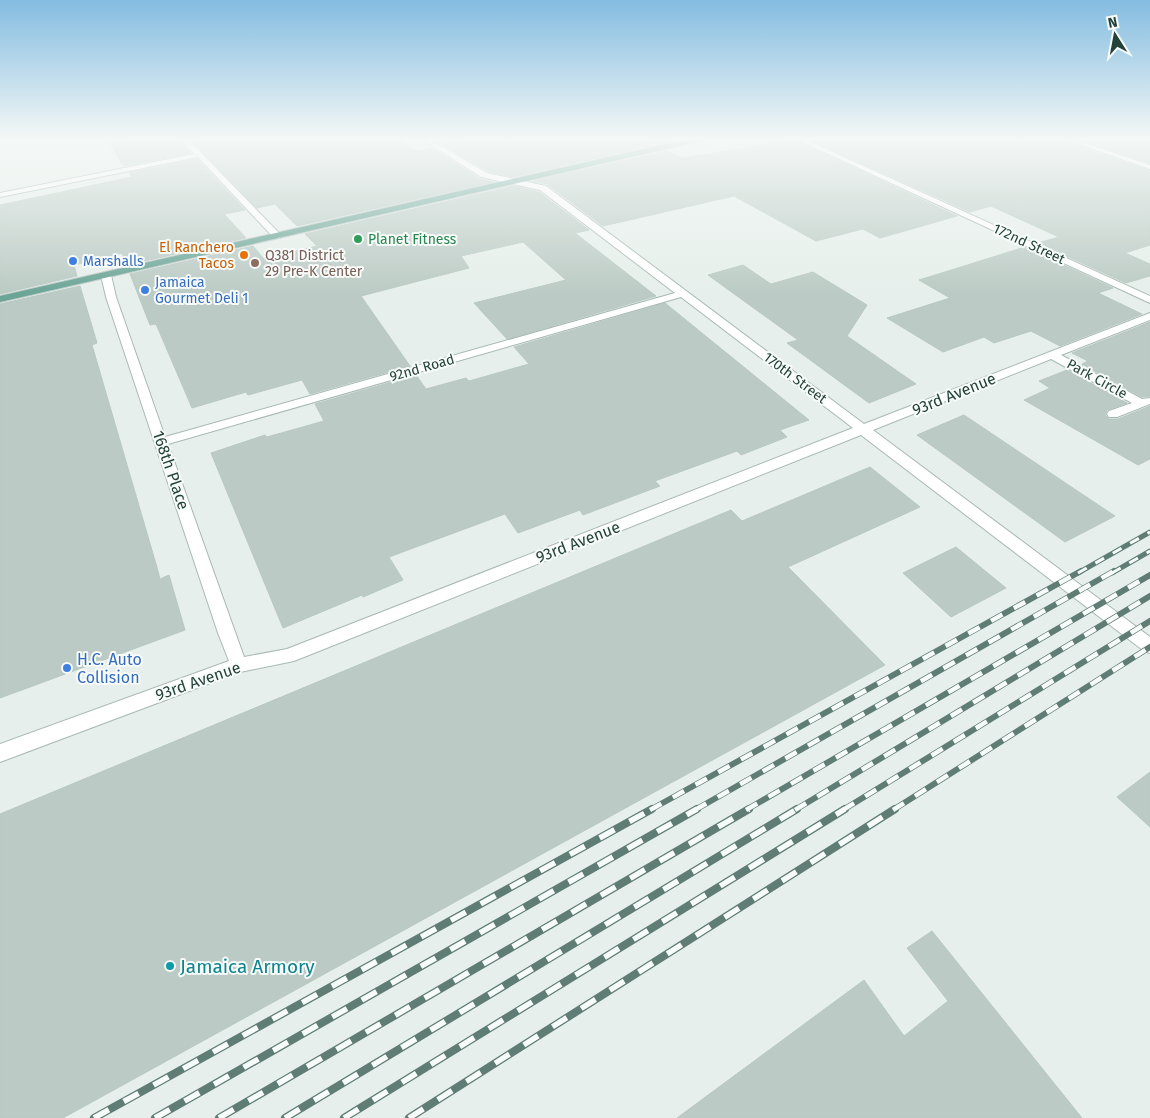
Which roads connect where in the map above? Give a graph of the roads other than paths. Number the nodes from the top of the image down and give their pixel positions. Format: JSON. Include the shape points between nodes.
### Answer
{"nodes":[{"id":1,"x":19,"y":191,"type":"edge"},
{"id":2,"x":234,"y":191,"type":"edge"},
{"id":3,"x":469,"y":191,"type":"edge"},
{"id":4,"x":547,"y":191,"type":"edge"},
{"id":5,"x":913,"y":191,"type":"edge"},
{"id":6,"x":0,"y":195,"type":"edge"},
{"id":7,"x":277,"y":236,"type":"junction"},
{"id":8,"x":106,"y":275,"type":"junction"},
{"id":9,"x":682,"y":294,"type":"junction"},
{"id":10,"x":0,"y":299,"type":"edge"},
{"id":11,"x":1150,"y":300,"type":"edge"},
{"id":12,"x":1150,"y":316,"type":"edge"},
{"id":13,"x":1136,"y":322,"type":"junction"},
{"id":14,"x":1150,"y":328,"type":"edge"},
{"id":15,"x":1052,"y":355,"type":"junction"},
{"id":16,"x":1145,"y":401,"type":"edge"},
{"id":17,"x":1113,"y":414,"type":"dead end"},
{"id":18,"x":864,"y":430,"type":"junction"},
{"id":19,"x":162,"y":442,"type":"junction"},
{"id":20,"x":1150,"y":646,"type":"edge"},
{"id":21,"x":239,"y":665,"type":"junction"},
{"id":22,"x":0,"y":753,"type":"edge"}],
"edges":[{"from":1,"to":6,"type":"street"},
{"from":2,"to":7,"type":"street"},
{"from":3,"to":7,"type":"main road"},
{"from":4,"to":9,"type":"street","name":"170th Street"},
{"from":5,"to":11,"type":"street","name":"172nd Street"},
{"from":7,"to":8,"type":"main road"},
{"from":8,"to":10,"type":"main road"},
{"from":8,"to":19,"type":"street","name":"168th Place"},
{"from":9,"to":18,"type":"street","name":"170th Street"},
{"from":9,"to":19,"type":"street","name":"92nd Road"},
{"from":12,"to":13,"type":"street","name":"93rd Avenue"},
{"from":13,"to":14,"type":"street"},
{"from":13,"to":15,"type":"street","name":"93rd Avenue"},
{"from":15,"to":16,"type":"street","name":"Park Circle"},
{"from":15,"to":18,"type":"street","name":"93rd Avenue"},
{"from":16,"to":17,"type":"street","name":"Park Circle"},
{"from":18,"to":20,"type":"street","name":"170th Street"},
{"from":18,"to":21,"type":"street","name":"93rd Avenue","via":[[288,656]]},
{"from":19,"to":21,"type":"street","name":"168th Place"},
{"from":21,"to":22,"type":"street","name":"93rd Avenue"}]}
